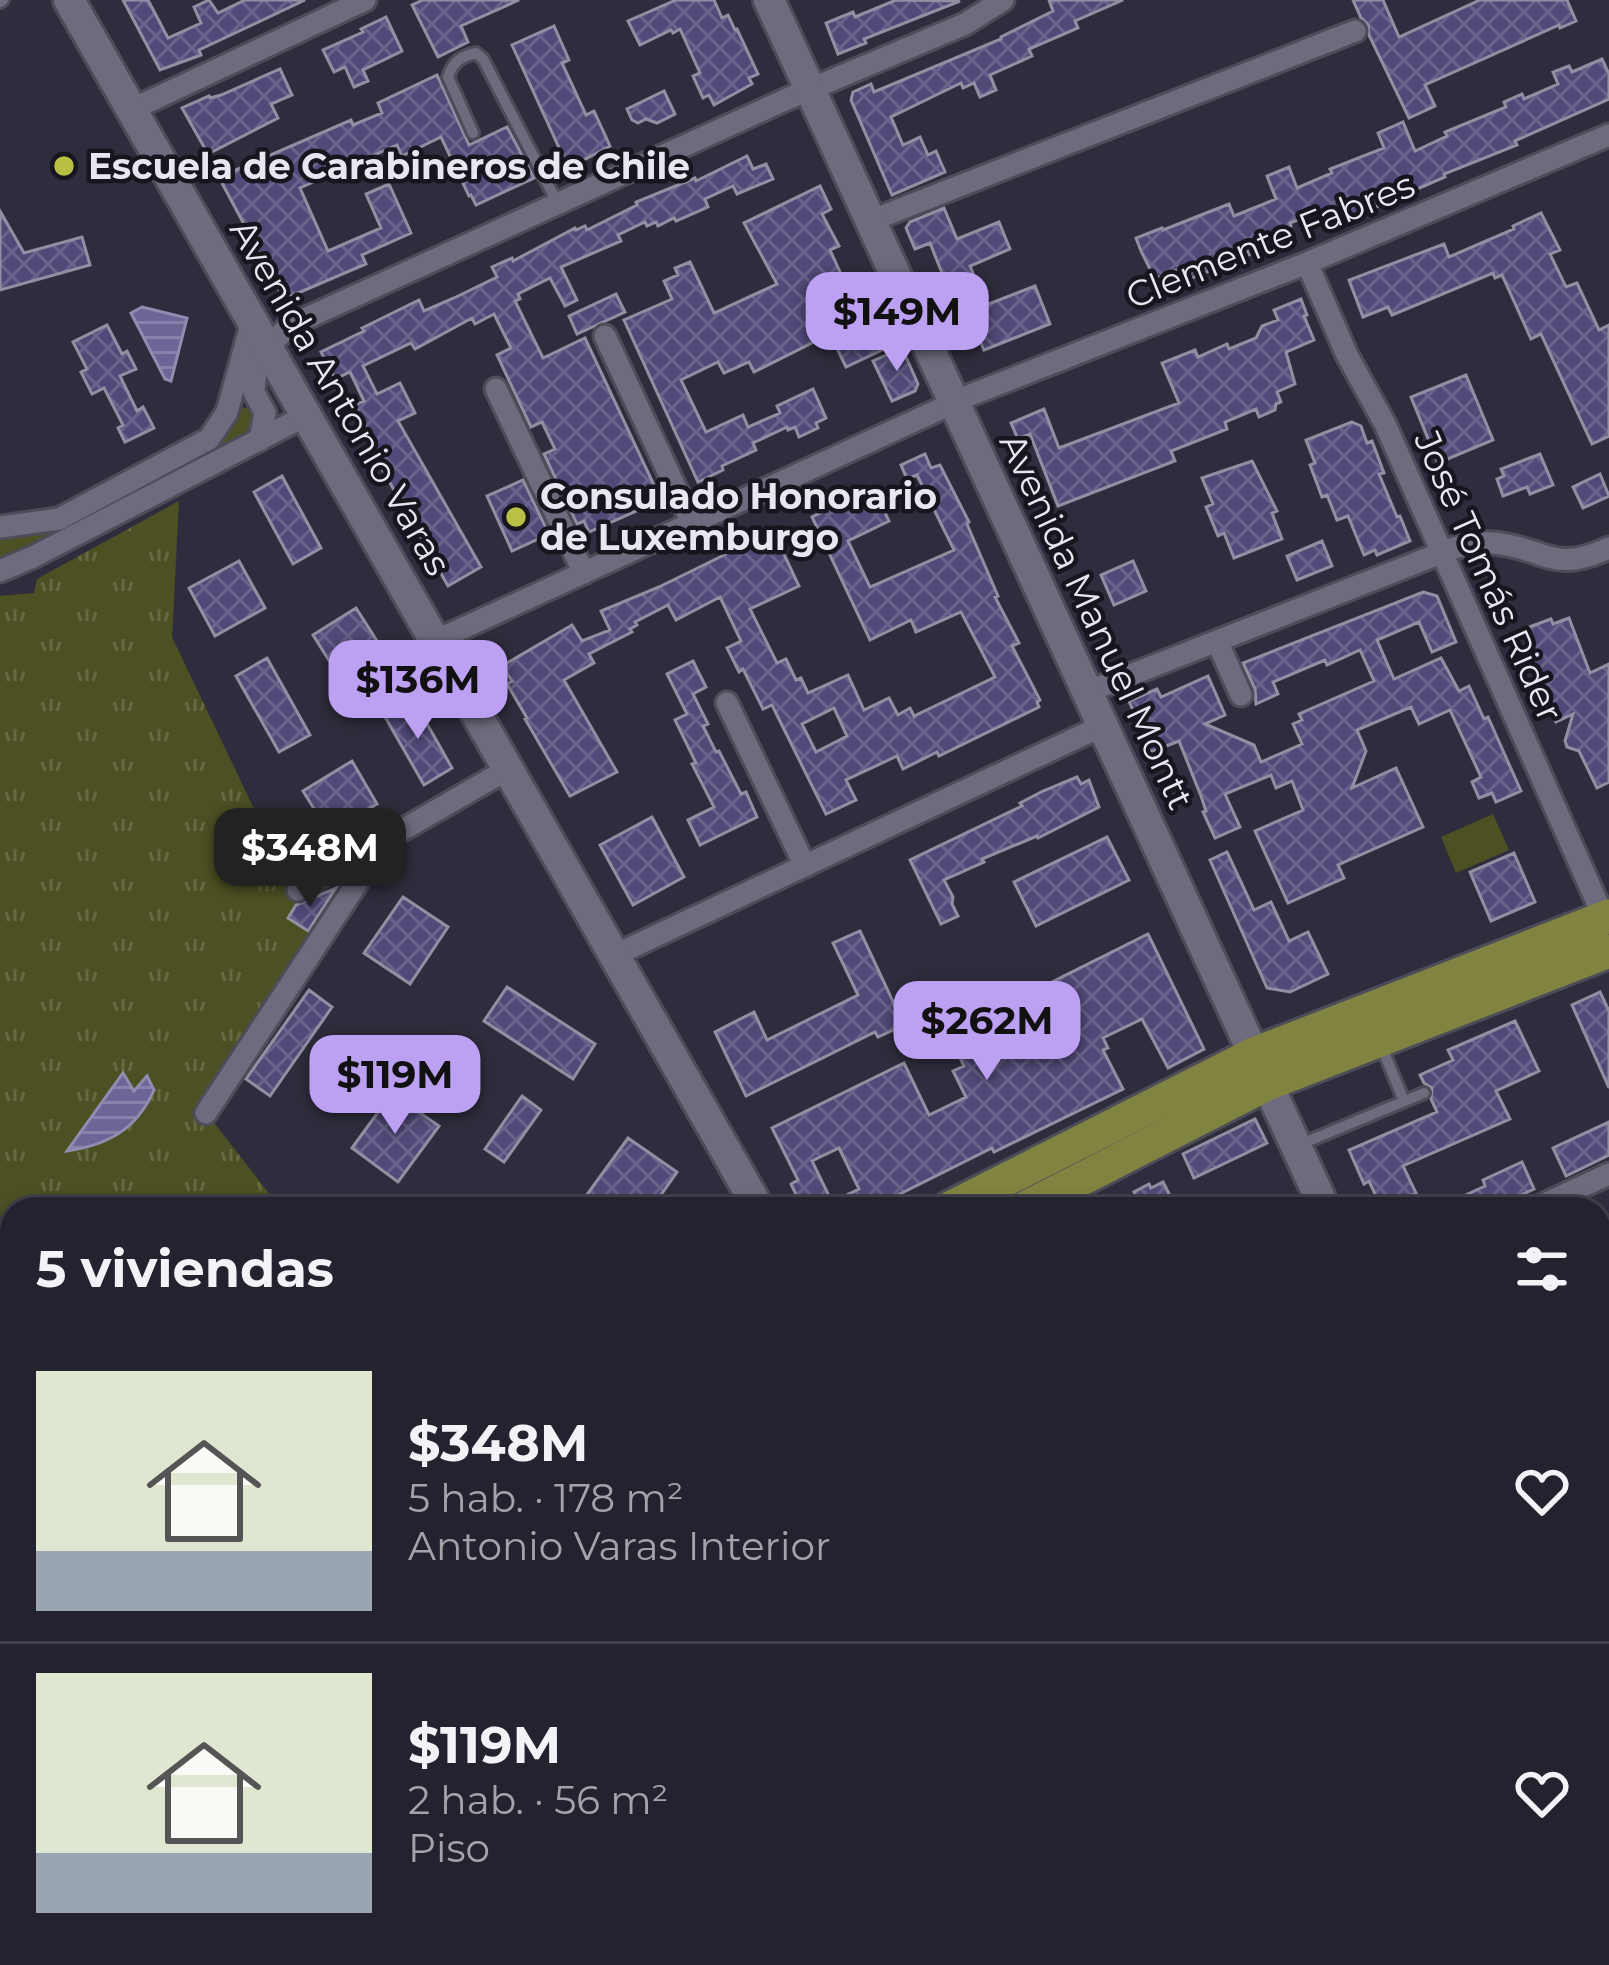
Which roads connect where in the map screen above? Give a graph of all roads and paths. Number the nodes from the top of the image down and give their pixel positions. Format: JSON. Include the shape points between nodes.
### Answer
{"nodes":[{"id":1,"x":69,"y":0,"type":"edge"},
{"id":2,"x":364,"y":0,"type":"edge"},
{"id":3,"x":769,"y":0,"type":"edge"},
{"id":4,"x":1003,"y":0,"type":"edge"},
{"id":5,"x":1355,"y":31,"type":"dead end"},
{"id":6,"x":810,"y":89,"type":"junction"},
{"id":7,"x":133,"y":109,"type":"junction"},
{"id":8,"x":473,"y":133,"type":"dead end"},
{"id":9,"x":1609,"y":136,"type":"edge"},
{"id":10,"x":558,"y":204,"type":"junction"},
{"id":11,"x":870,"y":220,"type":"junction"},
{"id":12,"x":1307,"y":263,"type":"junction"},
{"id":13,"x":260,"y":334,"type":"junction"},
{"id":14,"x":605,"y":335,"type":"dead end"},
{"id":15,"x":496,"y":389,"type":"dead end"},
{"id":16,"x":244,"y":392,"type":"junction"},
{"id":17,"x":954,"y":402,"type":"junction"},
{"id":18,"x":307,"y":415,"type":"junction"},
{"id":19,"x":260,"y":440,"type":"junction"},
{"id":20,"x":692,"y":524,"type":"junction"},
{"id":21,"x":0,"y":527,"type":"edge"},
{"id":22,"x":1609,"y":548,"type":"edge"},
{"id":23,"x":1441,"y":553,"type":"junction"},
{"id":24,"x":0,"y":571,"type":"edge"},
{"id":25,"x":584,"y":573,"type":"junction"},
{"id":26,"x":435,"y":641,"type":"junction"},
{"id":27,"x":1217,"y":641,"type":"junction"},
{"id":28,"x":1087,"y":692,"type":"junction"},
{"id":29,"x":1241,"y":695,"type":"dead end"},
{"id":30,"x":727,"y":704,"type":"dead end"},
{"id":31,"x":1102,"y":726,"type":"junction"},
{"id":32,"x":508,"y":770,"type":"junction"},
{"id":33,"x":384,"y":842,"type":"junction"},
{"id":34,"x":806,"y":866,"type":"junction"},
{"id":35,"x":298,"y":890,"type":"dead end"},
{"id":36,"x":1607,"y":928,"type":"edge"},
{"id":37,"x":613,"y":956,"type":"junction"},
{"id":38,"x":1378,"y":1040,"type":"junction"},
{"id":39,"x":1260,"y":1069,"type":"junction"},
{"id":40,"x":1424,"y":1093,"type":"dead end"},
{"id":41,"x":1404,"y":1101,"type":"junction"},
{"id":42,"x":206,"y":1113,"type":"dead end"},
{"id":43,"x":1296,"y":1146,"type":"junction"},
{"id":44,"x":1609,"y":1174,"type":"edge"},
{"id":45,"x":753,"y":1197,"type":"edge"},
{"id":46,"x":975,"y":1197,"type":"edge"},
{"id":47,"x":1043,"y":1197,"type":"edge"},
{"id":48,"x":1319,"y":1197,"type":"edge"},
{"id":49,"x":1560,"y":1197,"type":"edge"}],
"edges":[{"from":1,"to":7,"type":"main road","name":"Avenida Antonio Varas"},
{"from":2,"to":7,"type":"street"},
{"from":3,"to":6,"type":"main road","name":"Avenida Manuel Montt"},
{"from":4,"to":6,"type":"street"},
{"from":5,"to":11,"type":"street"},
{"from":6,"to":10,"type":"street"},
{"from":6,"to":11,"type":"main road","name":"Avenida Manuel Montt"},
{"from":7,"to":13,"type":"main road","name":"Avenida Antonio Varas"},
{"from":8,"to":10,"type":"lane","via":[[448,76],[476,52]]},
{"from":9,"to":12,"type":"street","name":"Clemente Fabres"},
{"from":10,"to":13,"type":"street"},
{"from":11,"to":17,"type":"main road","name":"Avenida Manuel Montt"},
{"from":12,"to":17,"type":"street","name":"Clemente Fabres"},
{"from":12,"to":23,"type":"street","name":"José Tomás Rider"},
{"from":13,"to":16,"type":"street"},
{"from":13,"to":18,"type":"main road","name":"Avenida Antonio Varas"},
{"from":14,"to":20,"type":"street"},
{"from":15,"to":25,"type":"street"},
{"from":16,"to":19,"type":"street","via":[[265,413]]},
{"from":16,"to":21,"type":"street","via":[[199,446],[59,519]]},
{"from":17,"to":20,"type":"street","name":"Clemente Fabres"},
{"from":17,"to":28,"type":"main road","name":"Avenida Manuel Montt"},
{"from":18,"to":19,"type":"street"},
{"from":18,"to":26,"type":"main road","name":"Avenida Antonio Varas"},
{"from":19,"to":24,"type":"street"},
{"from":20,"to":25,"type":"street","name":"Clemente Fabres"},
{"from":22,"to":23,"type":"street","via":[[1571,560],[1492,543]]},
{"from":23,"to":27,"type":"street"},
{"from":23,"to":36,"type":"street","name":"José Tomás Rider"},
{"from":25,"to":26,"type":"street","name":"Clemente Fabres"},
{"from":26,"to":32,"type":"main road","name":"Avenida Antonio Varas"},
{"from":27,"to":28,"type":"street"},
{"from":27,"to":29,"type":"street"},
{"from":28,"to":31,"type":"main road","name":"Avenida Manuel Montt"},
{"from":30,"to":34,"type":"street"},
{"from":31,"to":34,"type":"street"},
{"from":31,"to":39,"type":"main road","name":"Avenida Manuel Montt"},
{"from":32,"to":33,"type":"street"},
{"from":32,"to":37,"type":"main road","name":"Avenida Antonio Varas"},
{"from":33,"to":35,"type":"street"},
{"from":33,"to":42,"type":"street"},
{"from":34,"to":37,"type":"street"},
{"from":36,"to":38,"type":"main road"},
{"from":36,"to":39,"type":"main road"},
{"from":37,"to":45,"type":"main road","name":"Avenida Antonio Varas"},
{"from":38,"to":39,"type":"main road"},
{"from":38,"to":41,"type":"lane"},
{"from":39,"to":43,"type":"main road","name":"Avenida Manuel Montt"},
{"from":39,"to":46,"type":"main road"},
{"from":39,"to":47,"type":"main road"},
{"from":40,"to":41,"type":"lane"},
{"from":41,"to":43,"type":"lane"},
{"from":43,"to":48,"type":"main road","name":"Avenida Manuel Montt"},
{"from":44,"to":49,"type":"street"}]}
